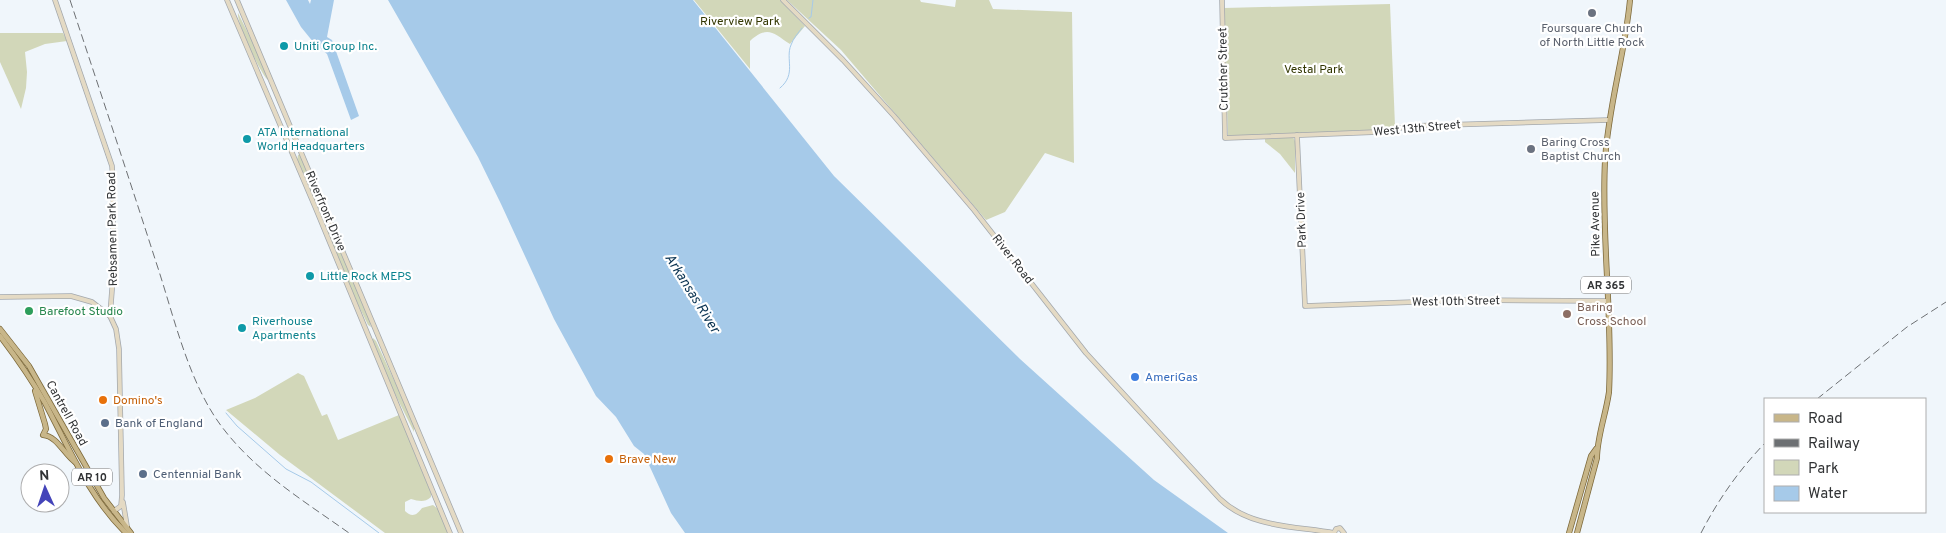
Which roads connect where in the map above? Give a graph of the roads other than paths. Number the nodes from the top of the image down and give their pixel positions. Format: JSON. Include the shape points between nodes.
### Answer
{"nodes":[{"id":1,"x":55,"y":0,"type":"edge"},
{"id":2,"x":227,"y":0,"type":"edge"},
{"id":3,"x":238,"y":0,"type":"edge"},
{"id":4,"x":783,"y":0,"type":"edge"},
{"id":5,"x":1222,"y":0,"type":"edge"},
{"id":6,"x":1630,"y":0,"type":"edge"},
{"id":7,"x":1609,"y":120,"type":"junction"},
{"id":8,"x":1298,"y":135,"type":"junction"},
{"id":9,"x":1225,"y":138,"type":"joint"},
{"id":10,"x":0,"y":297,"type":"edge"},
{"id":11,"x":1607,"y":301,"type":"junction"},
{"id":12,"x":1305,"y":306,"type":"joint"},
{"id":13,"x":110,"y":316,"type":"junction"},
{"id":14,"x":0,"y":329,"type":"edge"},
{"id":15,"x":0,"y":336,"type":"edge"},
{"id":16,"x":33,"y":385,"type":"junction"},
{"id":17,"x":1597,"y":448,"type":"junction"},
{"id":18,"x":76,"y":462,"type":"junction"},
{"id":19,"x":122,"y":495,"type":"junction"},
{"id":20,"x":114,"y":511,"type":"junction"},
{"id":21,"x":128,"y":526,"type":"junction"},
{"id":22,"x":126,"y":533,"type":"edge"},
{"id":23,"x":132,"y":533,"type":"edge"},
{"id":24,"x":450,"y":533,"type":"edge"},
{"id":25,"x":461,"y":533,"type":"edge"},
{"id":26,"x":1334,"y":533,"type":"edge"},
{"id":27,"x":1344,"y":533,"type":"edge"},
{"id":28,"x":1569,"y":533,"type":"edge"},
{"id":29,"x":1577,"y":533,"type":"edge"}],
"edges":[{"from":1,"to":13,"type":"street","name":"Rebsamen Park Road","via":[[112,166]]},
{"from":2,"to":24,"type":"street","name":"Riverfront Drive"},
{"from":3,"to":25,"type":"street","name":"Riverfront Drive"},
{"from":4,"to":26,"type":"street","name":"River Road","via":[[862,81],[954,185],[1086,353],[1220,499],[1244,516],[1260,521]]},
{"from":5,"to":9,"type":"street","name":"Crutcher Street"},
{"from":6,"to":7,"type":"main road","name":"Pike Avenue","number":"AR 365"},
{"from":7,"to":8,"type":"street","name":"West 13th Street","via":[[1411,126],[1378,132]]},
{"from":7,"to":11,"type":"main road","name":"Pike Avenue","number":"AR 365","via":[[1604,195]]},
{"from":8,"to":9,"type":"street","name":"West 13th Street"},
{"from":8,"to":12,"type":"street","name":"Park Drive"},
{"from":10,"to":13,"type":"street","via":[[70,296],[92,302]]},
{"from":11,"to":12,"type":"street","name":"West 10th Street","via":[[1469,300]]},
{"from":11,"to":17,"type":"main road","name":"Pike Avenue","number":"AR 365","via":[[1609,392]]},
{"from":13,"to":19,"type":"street","name":"Rebsamen Park Road","via":[[119,349]]},
{"from":14,"to":20,"type":"main road","name":"Cantrell Road","number":"AR 10","via":[[34,374]]},
{"from":15,"to":16,"type":"main road","name":"Cantrell Road","number":"AR 10"},
{"from":16,"to":18,"type":"main road","name":"Cantrell Road","number":"AR 10"},
{"from":16,"to":18,"type":"main road","via":[[46,428],[43,435],[53,438]]},
{"from":17,"to":28,"type":"main road","name":"Pike Avenue","number":"AR 365","via":[[1591,456]]},
{"from":17,"to":29,"type":"main road","name":"Pike Avenue","number":"AR 365"},
{"from":18,"to":22,"type":"main road","name":"Cantrell Road","number":"AR 10","via":[[100,504]]},
{"from":19,"to":20,"type":"street","name":"Rebsamen Park Road","via":[[120,508]]},
{"from":19,"to":21,"type":"street","name":"Rebsamen Park Road"},
{"from":20,"to":21,"type":"main road","name":"Cantrell Road","number":"AR 10"},
{"from":21,"to":23,"type":"main road","name":"Cantrell Road","number":"AR 10"},
{"from":26,"to":27,"type":"street","name":"River Road","via":[[1340,528]]}]}
